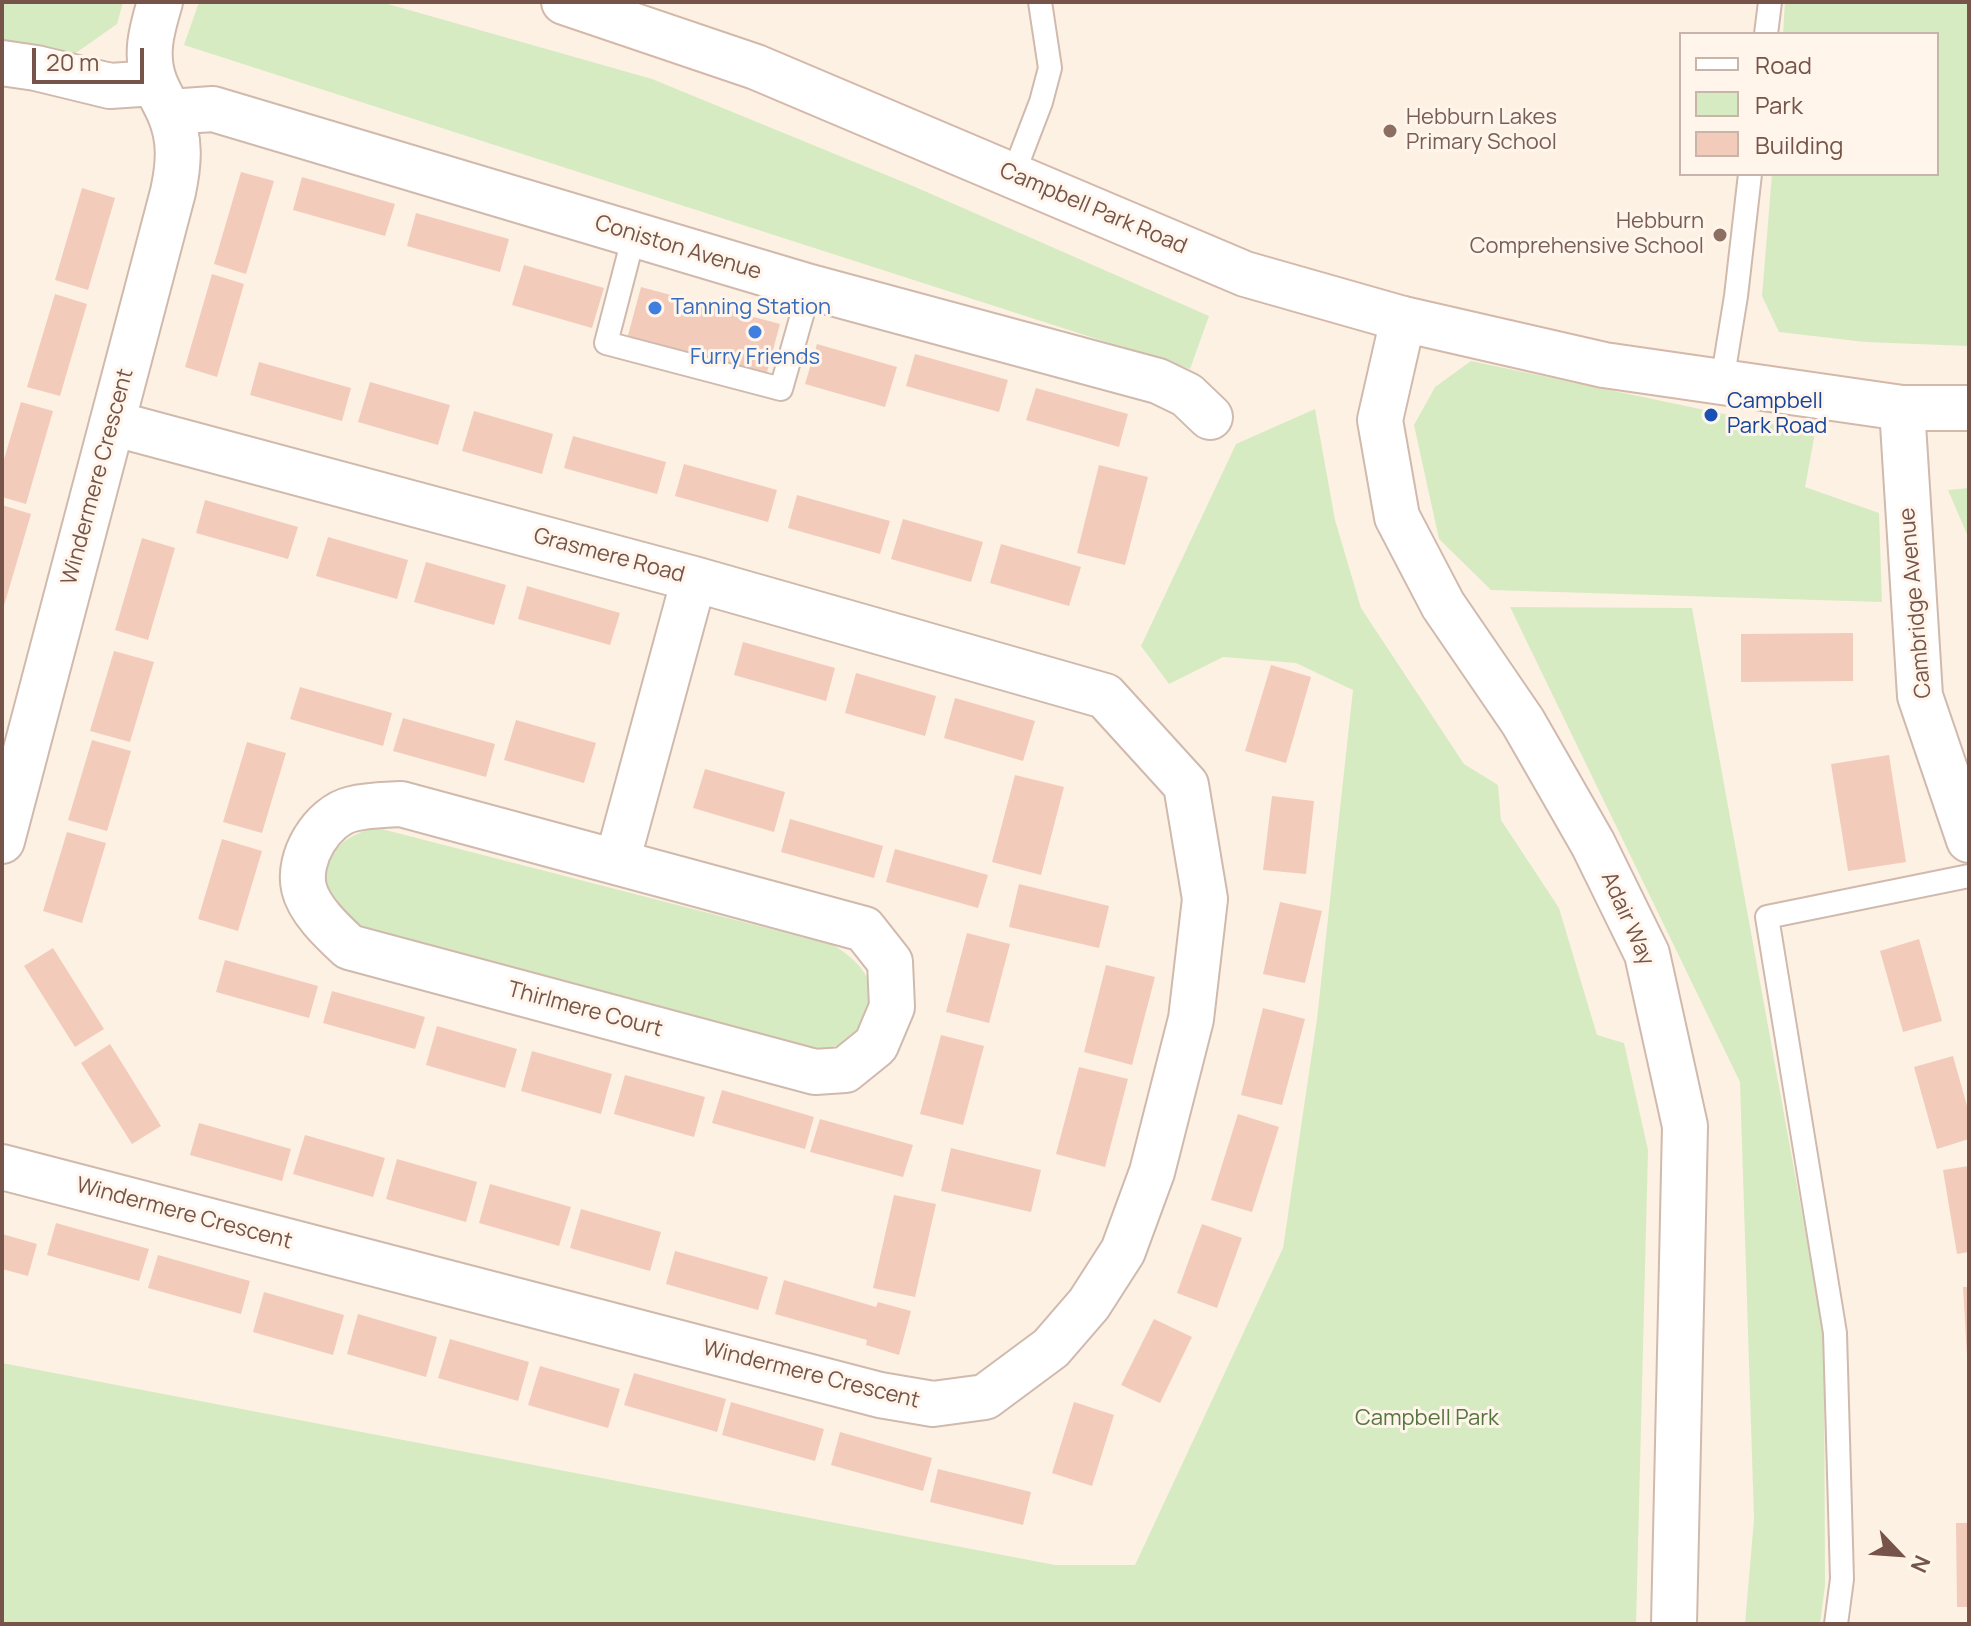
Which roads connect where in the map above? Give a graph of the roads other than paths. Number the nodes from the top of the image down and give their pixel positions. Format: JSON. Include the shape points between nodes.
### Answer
{"nodes":[{"id":1,"x":160,"y":2,"type":"edge"},
{"id":2,"x":564,"y":2,"type":"edge"},
{"id":3,"x":1040,"y":2,"type":"edge"},
{"id":4,"x":1770,"y":2,"type":"edge"},
{"id":5,"x":1766,"y":32,"type":"edge"},
{"id":6,"x":2,"y":63,"type":"edge"},
{"id":7,"x":162,"y":98,"type":"junction"},
{"id":8,"x":1013,"y":175,"type":"junction"},
{"id":9,"x":1750,"y":176,"type":"edge"},
{"id":10,"x":634,"y":235,"type":"junction"},
{"id":11,"x":810,"y":287,"type":"junction"},
{"id":12,"x":1403,"y":319,"type":"junction"},
{"id":13,"x":1722,"y":382,"type":"junction"},
{"id":14,"x":1902,"y":408,"type":"junction"},
{"id":15,"x":1969,"y":408,"type":"edge"},
{"id":16,"x":1210,"y":417,"type":"dead end"},
{"id":17,"x":112,"y":423,"type":"junction"},
{"id":18,"x":694,"y":579,"type":"junction"},
{"id":19,"x":1105,"y":696,"type":"joint"},
{"id":20,"x":1969,"y":840,"type":"edge"},
{"id":21,"x":2,"y":841,"type":"edge"},
{"id":22,"x":617,"y":862,"type":"junction"},
{"id":23,"x":1969,"y":876,"type":"edge"},
{"id":24,"x":2,"y":1167,"type":"edge"},
{"id":25,"x":1674,"y":1624,"type":"edge"},
{"id":26,"x":1836,"y":1624,"type":"edge"}],
"edges":[{"from":1,"to":7,"type":"street","name":"Windermere Crescent","via":[[149,38]]},
{"from":2,"to":8,"type":"street","name":"Campbell Park Road","via":[[756,67]]},
{"from":3,"to":8,"type":"lane","via":[[1050,68]]},
{"from":4,"to":5,"type":"lane"},
{"from":6,"to":7,"type":"street","name":"Coniston Avenue"},
{"from":7,"to":10,"type":"street","name":"Coniston Avenue"},
{"from":7,"to":17,"type":"street","name":"Windermere Crescent","via":[[177,130],[179,165]]},
{"from":8,"to":12,"type":"street","name":"Campbell Park Road","via":[[1245,274]]},
{"from":9,"to":13,"type":"lane"},
{"from":10,"to":11,"type":"street","name":"Coniston Avenue"},
{"from":10,"to":11,"type":"lane","via":[[606,343],[781,389]]},
{"from":11,"to":16,"type":"street","name":"Coniston Avenue","via":[[1158,381],[1187,395]]},
{"from":12,"to":13,"type":"street","name":"Campbell Park Road","via":[[1604,365]]},
{"from":12,"to":25,"type":"street","name":"Adair Way","via":[[1380,420],[1397,517],[1443,605],[1523,722],[1593,844],[1647,954],[1685,1126]]},
{"from":13,"to":14,"type":"street","name":"Campbell Park Road"},
{"from":14,"to":15,"type":"street","name":"Campbell Park Road"},
{"from":14,"to":20,"type":"street","name":"Cambridge Avenue","via":[[1920,696]]},
{"from":17,"to":18,"type":"street","name":"Grasmere Road"},
{"from":17,"to":21,"type":"street","name":"Windermere Crescent"},
{"from":18,"to":19,"type":"street","name":"Grasmere Road"},
{"from":18,"to":22,"type":"street"},
{"from":19,"to":24,"type":"street","name":"Windermere Crescent","via":[[1186,785],[1205,899],[1191,1019],[1152,1172],[1123,1251],[1089,1304],[1051,1348],[985,1397],[933,1404],[880,1395]]},
{"from":22,"to":22,"type":"street","name":"Thirlmere Court","via":[[401,804],[378,805],[348,809],[324,827],[305,857],[304,888],[323,922],[349,947],[815,1072],[845,1070],[876,1045],[892,1007],[890,962],[864,929]]},
{"from":23,"to":26,"type":"lane","via":[[1767,917],[1835,1333],[1842,1579]]}]}
